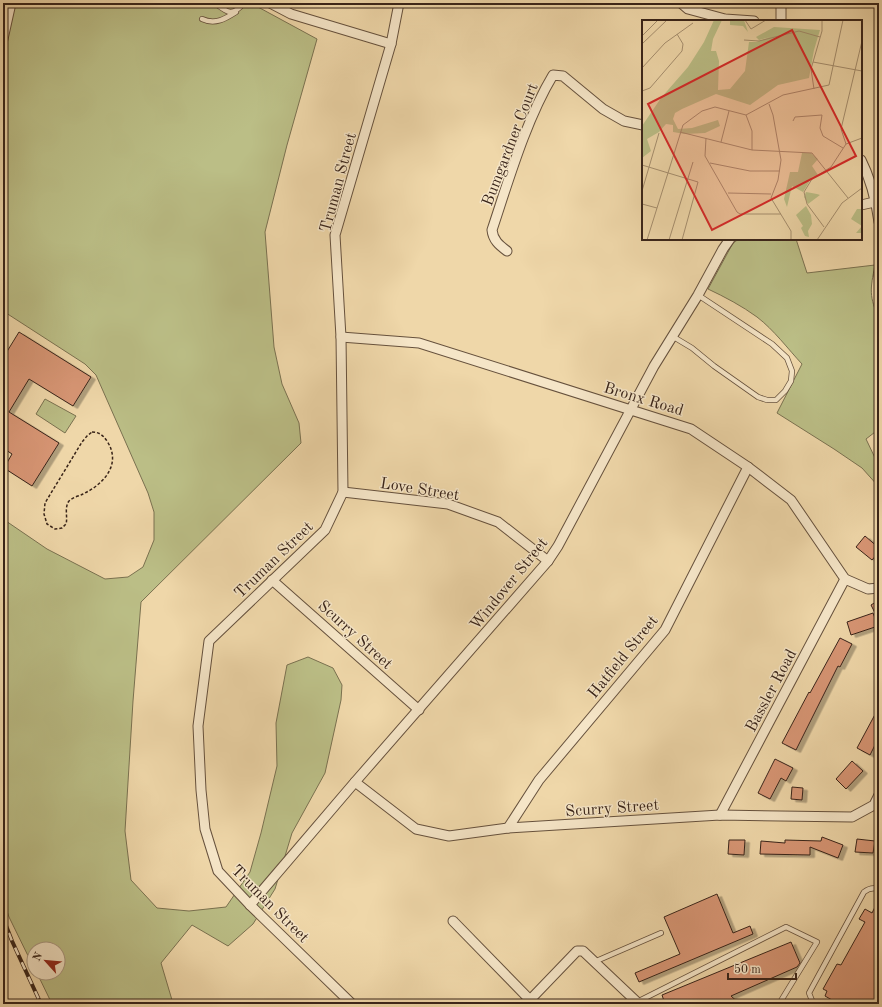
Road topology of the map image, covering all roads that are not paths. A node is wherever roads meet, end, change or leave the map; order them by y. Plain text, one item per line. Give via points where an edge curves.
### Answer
1 (10, 3) edge
2 (215, 3) edge
3 (244, 3) edge
4 (270, 3) edge
5 (399, 3) edge
6 (680, 3) edge
7 (781, 3) edge
8 (236, 12) junction
9 (202, 19) dead end
10 (740, 20) edge
11 (781, 20) edge
12 (3, 39) edge
13 (391, 44) junction
14 (642, 125) edge
15 (862, 162) edge
16 (878, 202) edge
17 (862, 204) edge
18 (879, 222) edge
19 (729, 240) edge
20 (507, 251) dead end
21 (698, 295) junction
22 (672, 336) junction
23 (341, 337) junction
24 (631, 410) junction
25 (748, 467) junction
26 (343, 492) junction
27 (548, 561) junction
28 (846, 579) junction
29 (272, 580) junction
30 (879, 588) edge
31 (419, 710) junction
32 (355, 782) junction
33 (879, 795) edge
34 (720, 815) junction
35 (508, 828) junction
36 (879, 889) edge
37 (250, 905) junction
38 (453, 921) dead end
39 (660, 933) dead end
40 (594, 962) junction
41 (530, 1003) edge
42 (638, 1003) edge
43 (352, 1004) edge
44 (779, 1004) edge
45 (815, 1004) edge

1 - 12 street
2 - 8 lane via 226,11
3 - 8 lane
4 - 13 street via 291,14
5 - 13 street, Truman Street
6 - 10 street via 688,9 725,19
7 - 11 street
8 - 9 lane via 218,22
13 - 23 street, Truman Street via 335,236
14 - 20 street, Bumgardner Court via 624,121 603,109 563,76 553,75 539,101 518,154 492,230 496,242
15 - 16 street
16 - 17 street
16 - 18 street
19 - 21 street, Windover Street
21 - 22 street, Windover Street
21 - 22 lane via 772,344 787,358 792,371 791,381 785,391 776,400 758,397
22 - 24 street, Windover Street
23 - 24 street, Bronx Road via 419,343
23 - 26 street, Truman Street
24 - 25 street, Bronx Road via 691,429
24 - 27 street, Windover Street
25 - 28 street, Bronx Road via 791,500
25 - 35 street, Hatfield Street via 665,630 539,780
26 - 27 street, Love Street via 448,504 498,522
26 - 29 street, Truman Street via 325,530
27 - 31 street, Windover Street
28 - 30 street via 868,589
28 - 34 street, Bassler Road
29 - 31 street, Scurry Street
29 - 37 street, Truman Street via 209,641 198,726 205,829 218,871
31 - 32 street, Windover Street
32 - 35 street, Scurry Street via 416,829 449,836
32 - 37 street, Windover Street
33 - 34 street, Scurry Street via 874,805 852,817
34 - 35 street, Scurry Street
36 - 45 lane via 874,887 864,892 809,993
37 - 43 street, Truman Street
38 - 41 street
39 - 40 lane
40 - 41 street via 583,951 577,951
40 - 42 street
42 - 44 lane via 786,927 817,942

